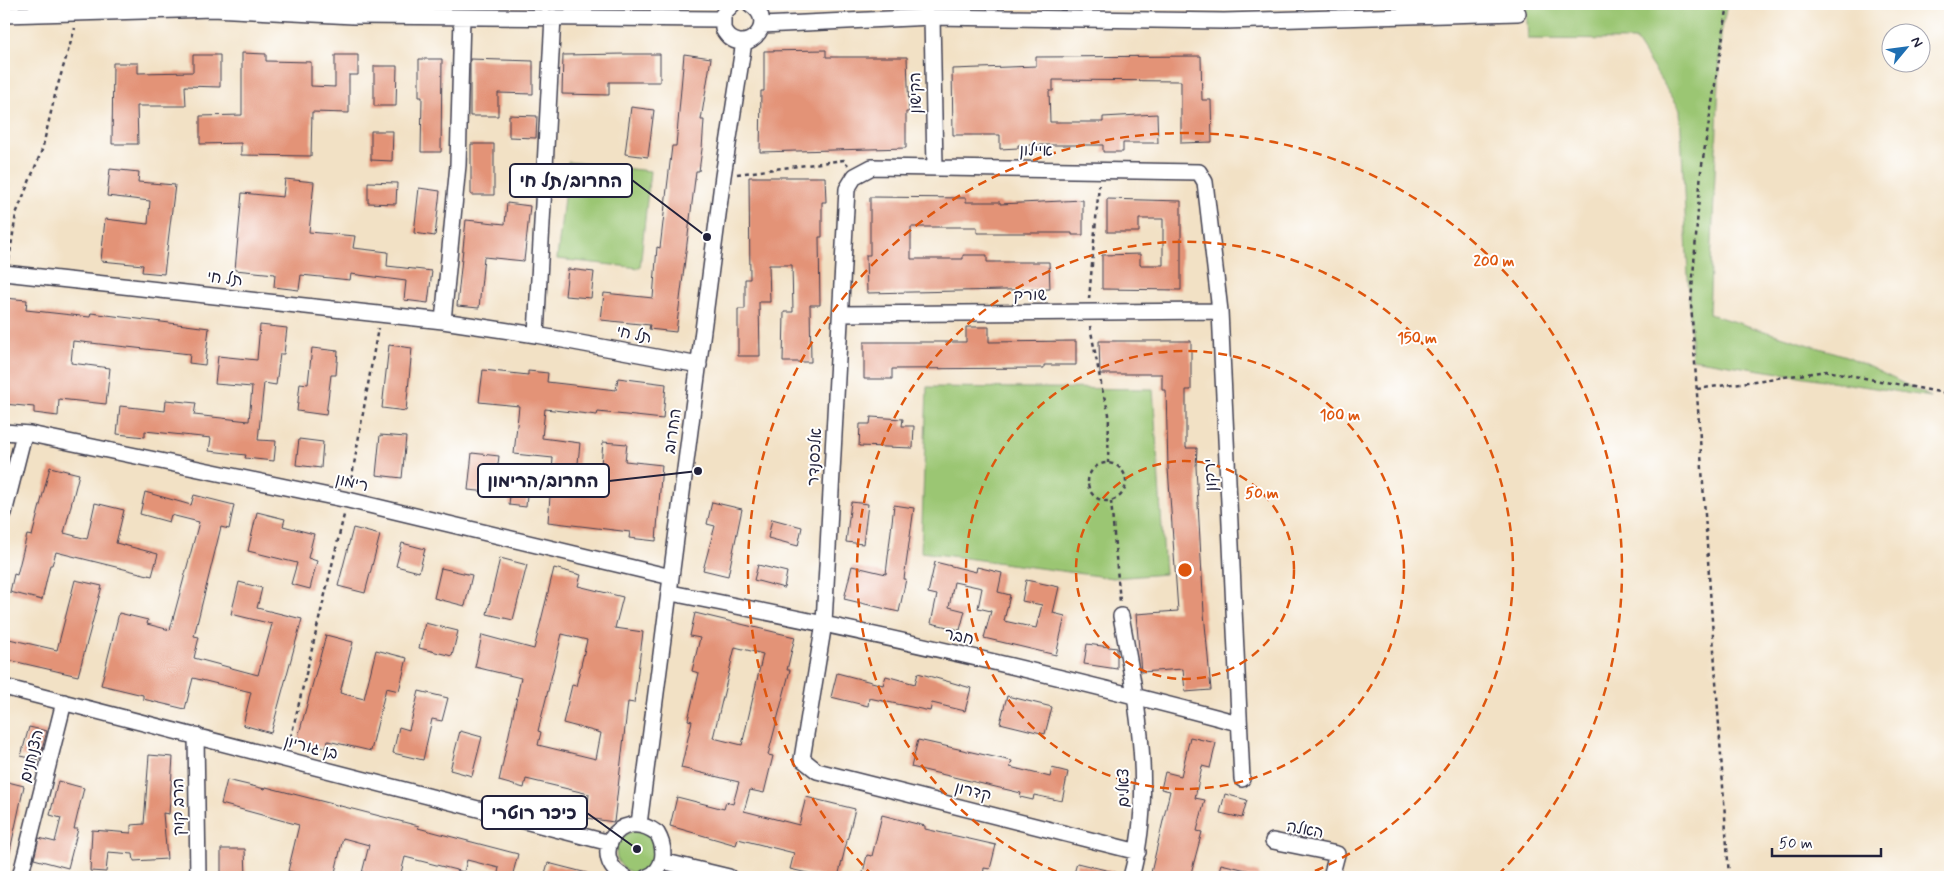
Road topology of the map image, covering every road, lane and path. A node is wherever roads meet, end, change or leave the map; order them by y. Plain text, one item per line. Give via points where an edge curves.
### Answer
1 (733, 4) edge
2 (750, 4) edge
3 (1728, 4) edge
4 (213, 6) edge
5 (78, 9) edge
6 (354, 10) edge
7 (586, 10) edge
8 (1518, 13) dead end
9 (4, 15) edge
10 (462, 17) junction
11 (553, 17) junction
12 (932, 17) junction
13 (722, 19) junction
14 (762, 25) junction
15 (744, 42) junction
16 (935, 167) junction
17 (1199, 172) joint
18 (723, 176) junction
19 (855, 176) junction
20 (6, 273) edge
21 (1220, 311) junction
22 (380, 314) junction
23 (841, 314) junction
24 (443, 321) junction
25 (536, 335) junction
26 (700, 365) junction
27 (1697, 389) junction
28 (1950, 394) edge
29 (4, 432) edge
30 (24, 434) junction
31 (348, 500) junction
32 (1110, 501) junction
33 (4, 513) edge
34 (671, 577) junction
35 (671, 593) junction
36 (1121, 616) joint
37 (824, 622) junction
38 (4, 687) edge
39 (1136, 696) junction
40 (64, 702) junction
41 (1238, 723) junction
42 (196, 735) junction
43 (802, 759) joint
44 (285, 760) junction
45 (1242, 778) dead end
46 (639, 824) junction
47 (1273, 841) dead end
48 (610, 843) junction
49 (1138, 852) junction
50 (662, 861) junction
51 (20, 877) edge
52 (198, 877) edge
53 (625, 877) edge
54 (647, 877) edge
55 (729, 877) edge
56 (1131, 877) edge
57 (1331, 877) edge
58 (1729, 877) edge

1 - 13 street via 726,9
2 - 14 street via 758,10
3 - 27 path via 1701,171 1691,303
4 - 5 street
4 - 6 street
5 - 9 street
5 - 20 path via 42,150 16,214
6 - 10 street
7 - 11 street
7 - 13 street
8 - 12 street via 1224,21
10 - 11 street
10 - 24 street via 458,165
11 - 25 street
12 - 14 street
12 - 16 street, הקישון
13 - 15 street via 726,34
14 - 15 street via 757,35
15 - 18 street, החרוב
16 - 17 street, איילון
16 - 19 street, איילון via 872,167
17 - 21 street, ירקון via 1204,182
18 - 19 path via 844,160
18 - 26 street, החרוב
19 - 23 street, אלכסנדר via 847,189
20 - 22 street, תל חי
21 - 23 street, שורק
21 - 41 street, ירקון via 1238,658
22 - 24 street, תל חי
22 - 31 path
23 - 37 street, אלכסנדר
24 - 25 street, תל חי
25 - 26 street, תל חי
26 - 34 street, החרוב
27 - 28 path via 1827,371
27 - 58 path
29 - 30 street, רימון
30 - 31 street, רימון
30 - 33 street
31 - 34 street, רימון
31 - 44 path
32 - 32 path via 1124,492 1127,479 1116,464 1102,463 1092,470 1088,486 1096,498
32 - 36 path
34 - 35 street, החרוב
35 - 37 street, חבר
35 - 46 street, החרוב
36 - 39 street, צאלים
37 - 39 street, חבר
37 - 43 street, אלכסנדר
38 - 40 street, בן גוריון
39 - 41 street, חבר
39 - 49 street, צאלים via 1144,799
40 - 42 street, בן גוריון
40 - 51 street, הצנחנים
41 - 45 street, ירקון
42 - 44 street, בן גוריון
42 - 52 street, הרב קוק
43 - 49 street, קדרון via 817,771
44 - 48 street, בן גוריון
46 - 48 street via 624,826
46 - 50 street via 656,833 662,841
47 - 57 street, האלה via 1337,854
48 - 53 street via 610,862
49 - 56 street, צאלים
50 - 54 street via 658,869
50 - 55 street

